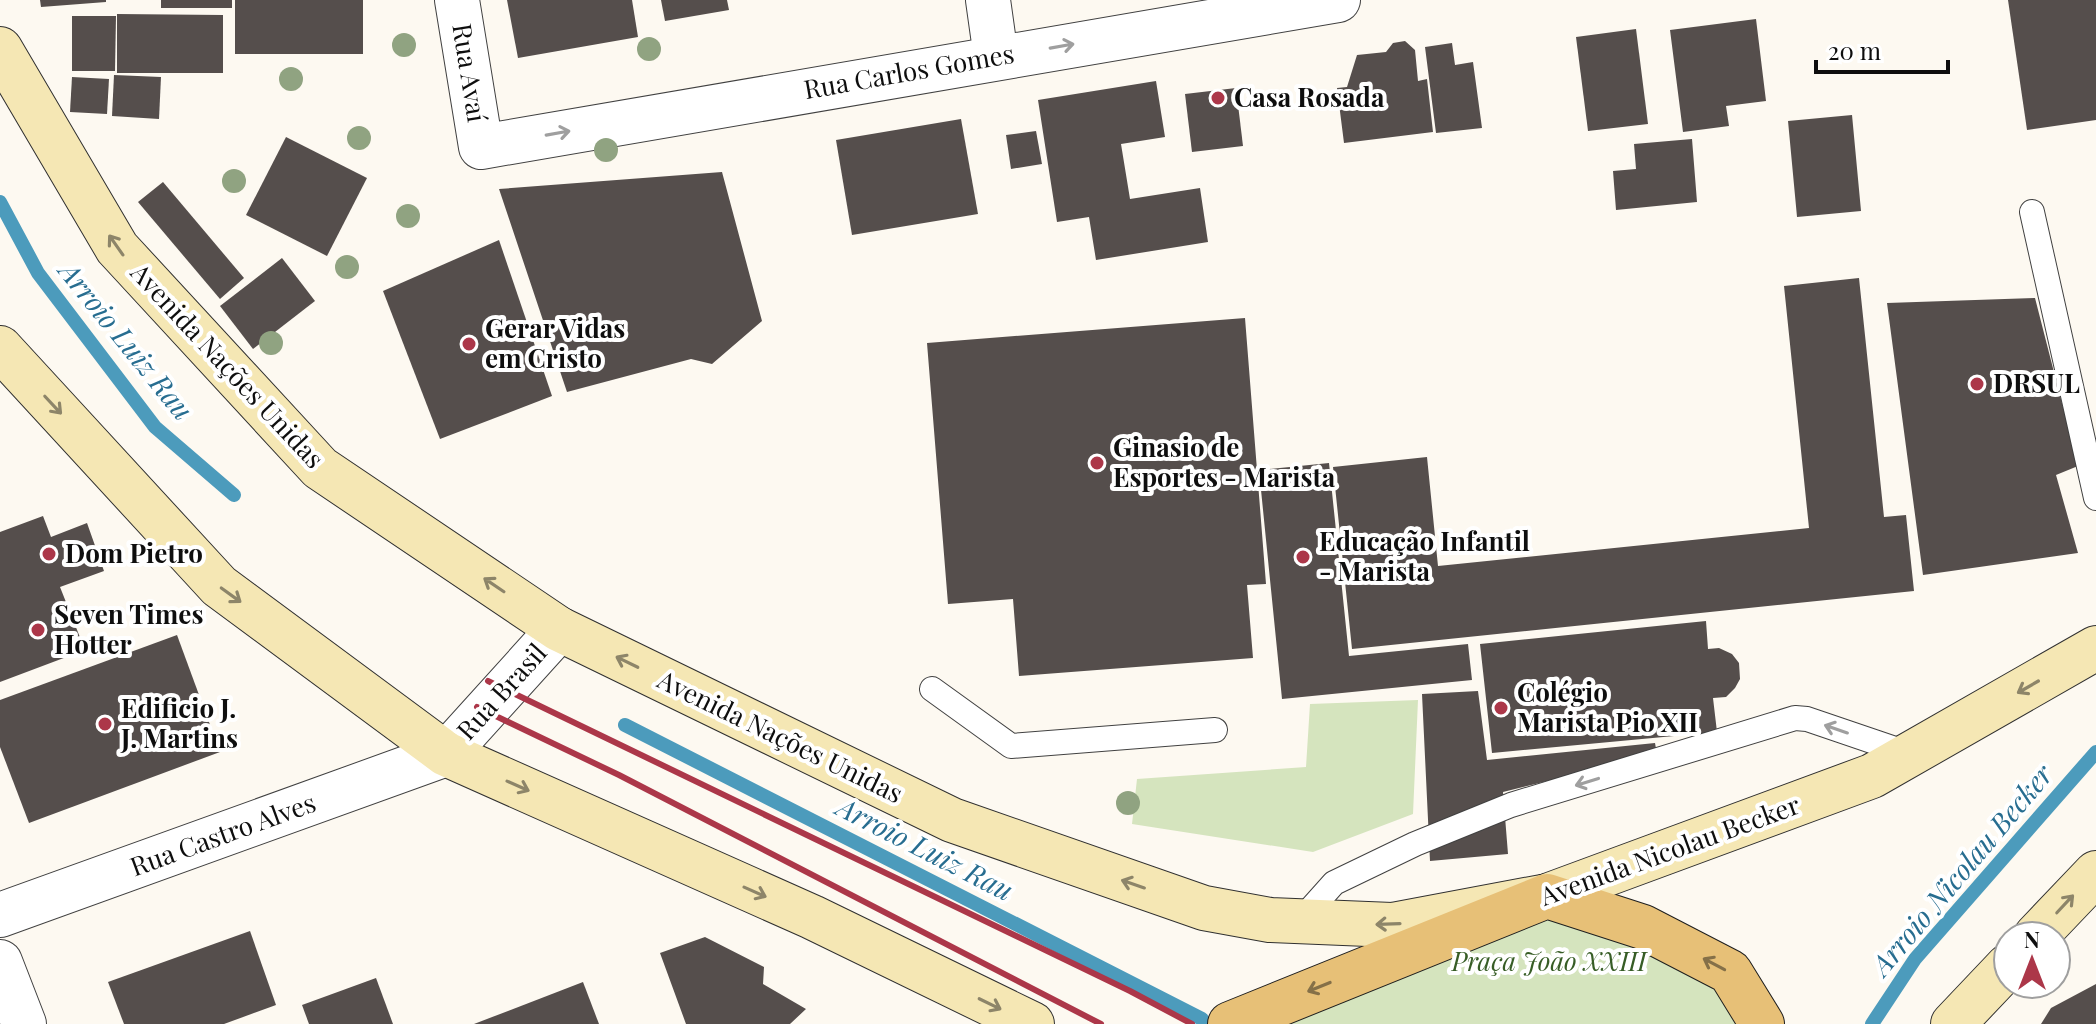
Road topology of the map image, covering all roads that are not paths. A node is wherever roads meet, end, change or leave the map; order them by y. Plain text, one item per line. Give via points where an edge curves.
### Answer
1 (457, 0) edge
2 (988, 0) edge
3 (1338, 0) edge
4 (0, 49) edge
5 (996, 57) junction
6 (481, 147) joint
7 (2032, 212) dead end
8 (0, 348) edge
9 (2096, 498) edge
10 (559, 629) junction
11 (2096, 648) edge
12 (932, 689) dead end
13 (1215, 730) dead end
14 (446, 754) junction
15 (1910, 754) junction
16 (2096, 873) edge
17 (1547, 896) junction
18 (0, 915) edge
19 (2051, 920) edge
20 (1300, 921) junction
21 (0, 962) edge
22 (1992, 983) edge
23 (24, 1024) edge
24 (1032, 1024) edge
25 (1230, 1024) edge
26 (1762, 1024) edge
27 (1953, 1024) edge

1 - 6 street, Rua Avaí
2 - 5 street
5 -> 3 street, Rua Carlos Gomes
10 -> 4 main road, Avenida Nações Unidas via 320,468 117,248
6 -> 5 street, Rua Carlos Gomes
7 - 9 lane
8 -> 14 main road via 219,586
10 - 14 street, Rua Brasil
20 -> 10 main road, Avenida Nações Unidas via 1204,908 952,820
11 -> 15 main road, Avenida Nicolau Becker
12 - 13 lane via 1011,746
14 - 18 street, Rua Castro Alves
14 -> 24 main road via 812,917
15 - 17 main road, Avenida Nicolau Becker via 1872,776
15 -> 20 lane via 1795,718 1522,801 1415,844 1334,883
19 -> 16 main road
17 -> 20 main road, Avenida Nações Unidas via 1392,925
17 -> 25 main road, Avenida Nicolau Becker
26 -> 17 main road, Avenida Nações Unidas via 1730,972 1643,927
21 - 23 street
22 - 27 main road

